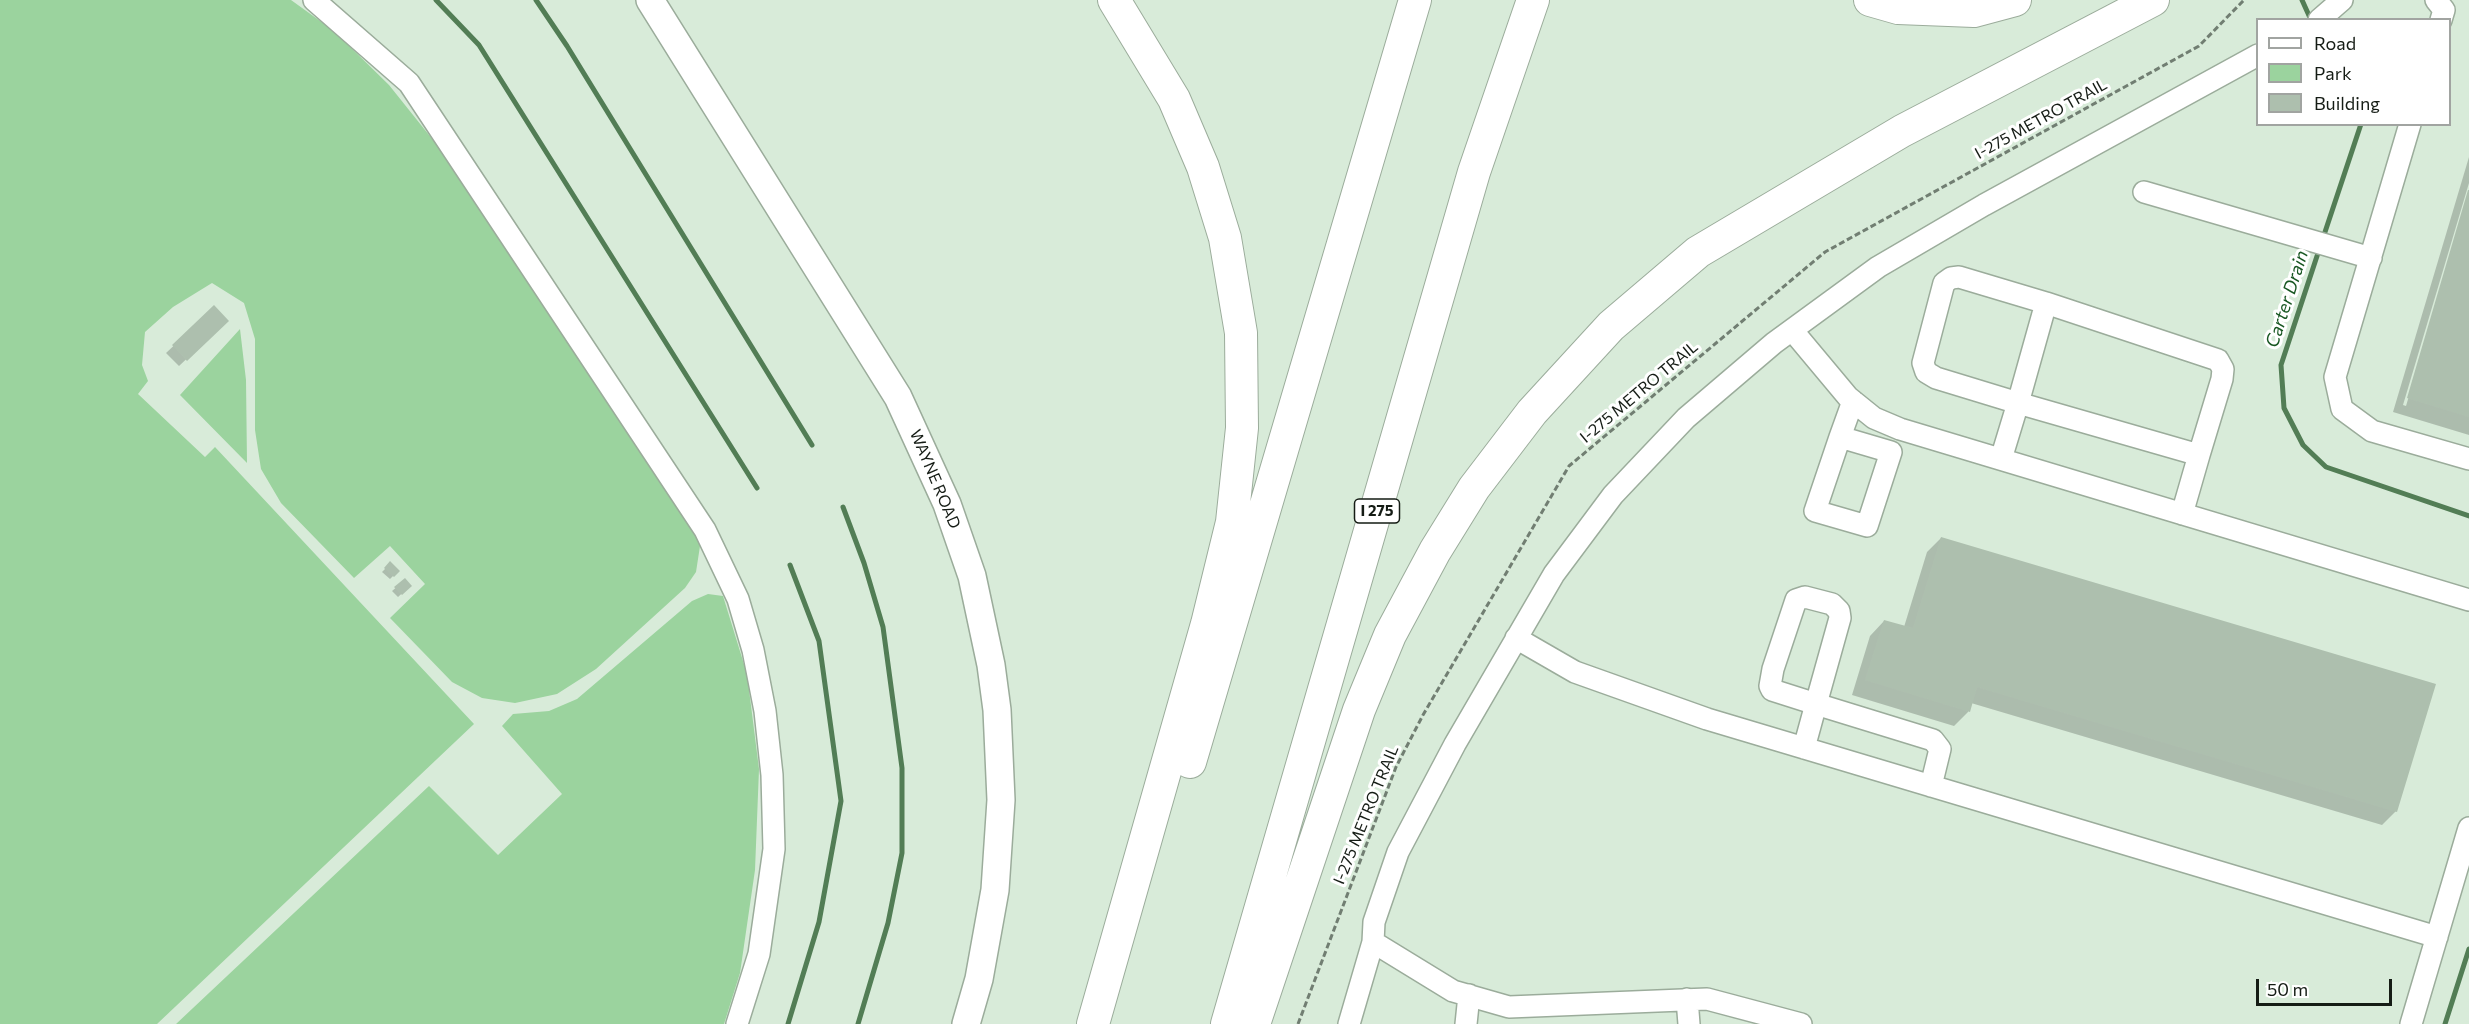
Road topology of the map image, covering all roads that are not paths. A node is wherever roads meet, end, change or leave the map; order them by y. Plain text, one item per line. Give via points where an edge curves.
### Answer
1 (314, 0) edge
2 (650, 0) edge
3 (1114, 0) edge
4 (1415, 0) edge
5 (1533, 0) edge
6 (1870, 0) edge
7 (2015, 0) edge
8 (2153, 0) edge
9 (2342, 0) edge
10 (2436, 0) edge
11 (2321, 18) edge
12 (2442, 18) edge
13 (2256, 56) edge
14 (2409, 126) edge
15 (2144, 192) dead end
16 (2371, 258) junction
17 (2046, 303) junction
18 (1792, 330) junction
19 (1853, 401) junction
20 (2018, 403) junction
21 (1840, 437) dead end
22 (2199, 455) junction
23 (2001, 459) junction
24 (2469, 459) edge
25 (2182, 514) junction
26 (2469, 600) edge
27 (1516, 638) junction
28 (1816, 704) junction
29 (1804, 748) junction
30 (1931, 786) junction
31 (2469, 828) edge
32 (2437, 937) junction
33 (1373, 942) junction
34 (1469, 995) junction
35 (1687, 999) junction
36 (737, 1024) edge
37 (966, 1024) edge
38 (1093, 1024) edge
39 (1113, 1024) edge
40 (1227, 1024) edge
41 (1254, 1024) edge
42 (1349, 1024) edge
43 (1466, 1024) edge
44 (1689, 1024) edge
45 (1801, 1024) edge
46 (2411, 1024) edge

1 - 36 lane via 409,83 705,530 738,599 765,711 774,849 759,954
2 - 37 main road, WAYNE ROAD via 898,397 948,504 972,576 997,710 1001,800 995,890 979,979
3 - 38 highway via 1174,99 1206,177 1225,238 1240,333 1242,428 1232,522 1207,624
4 - 39 highway
5 - 40 highway, I 275 via 1474,172
6 - 7 highway via 1898,8 1974,11
8 - 41 highway via 1902,131 1698,252 1611,326 1532,412 1474,488 1390,635 1359,710
9 - 11 lane
10 - 12 lane via 2444,10
13 - 18 lane via 1888,261
14 - 16 lane
15 - 16 lane
16 - 24 lane via 2335,377 2342,409 2372,431
17 - 20 lane
17 - 20 lane via 1959,277 1944,283 1923,363 1926,372
17 - 22 lane via 2218,360 2222,378
18 - 19 lane
18 - 27 lane via 1686,418 1613,495 1554,574
19 - 21 lane
19 - 23 lane via 1874,418 1900,429
20 - 22 lane
20 - 23 lane
22 - 25 lane
23 - 25 lane
25 - 26 lane
27 - 29 lane via 1575,672 1707,719
27 - 33 lane via 1398,852 1374,922
28 - 28 lane via 1770,686 1796,600 1804,597 1832,604 1840,618
28 - 29 lane
28 - 30 lane via 1933,740 1940,749
29 - 30 lane
30 - 32 lane
31 - 32 lane
32 - 46 lane
33 - 34 lane via 1453,991
33 - 42 lane
34 - 35 lane via 1509,1007
34 - 43 lane
35 - 44 lane
35 - 45 lane via 1707,999

